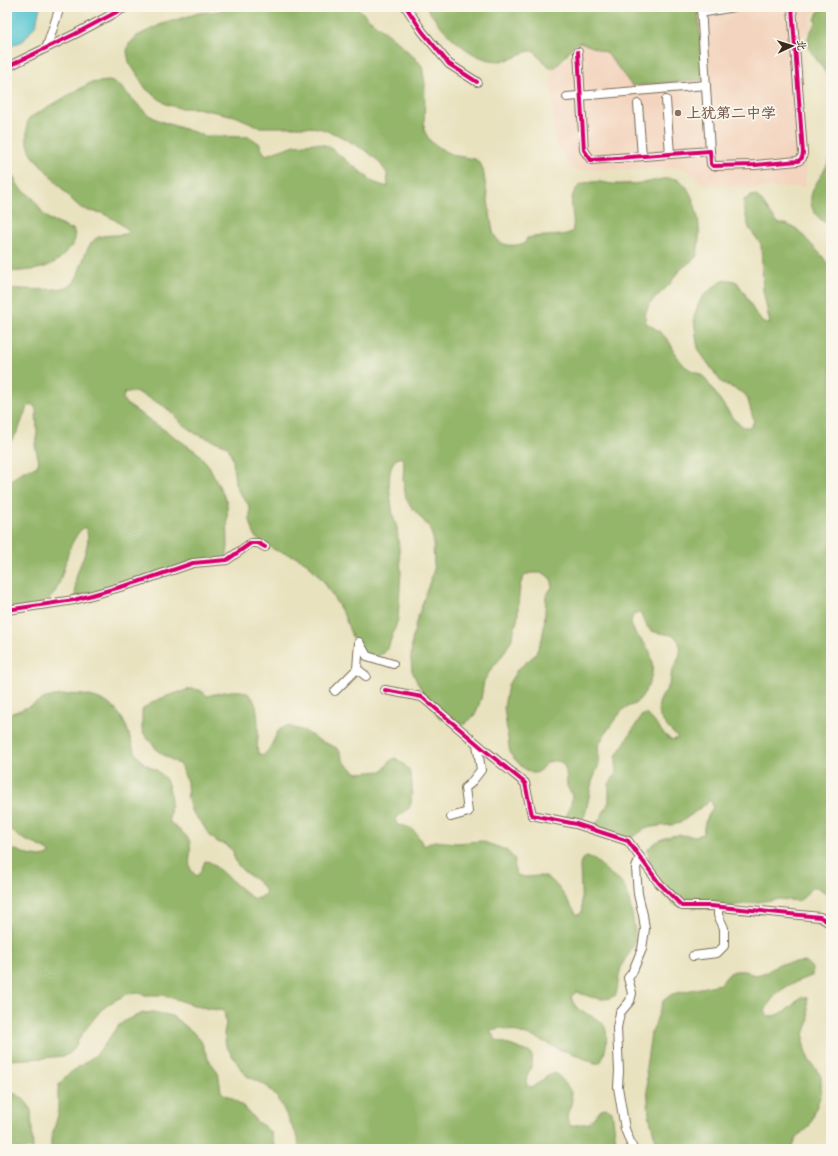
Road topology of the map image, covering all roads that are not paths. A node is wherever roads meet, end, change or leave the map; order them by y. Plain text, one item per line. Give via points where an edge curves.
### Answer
1 (60, 7) edge
2 (126, 7) edge
3 (406, 7) edge
4 (734, 7) edge
5 (792, 7) edge
6 (701, 8) edge
7 (116, 10) edge
8 (47, 46) junction
9 (578, 52) dead end
10 (7, 66) edge
11 (477, 82) dead end
12 (706, 85) junction
13 (581, 96) junction
14 (568, 97) dead end
15 (666, 100) dead end
16 (638, 104) dead end
17 (710, 151) junction
18 (670, 154) junction
19 (642, 156) junction
20 (265, 547) dead end
21 (7, 610) edge
22 (393, 664) dead end
23 (357, 669) junction
24 (366, 676) dead end
25 (385, 690) dead end
26 (335, 691) dead end
27 (477, 744) junction
28 (451, 817) dead end
29 (640, 857) junction
30 (718, 906) junction
31 (831, 924) edge
32 (693, 956) dead end
33 (633, 1149) edge

1 - 8 street
2 - 7 street
3 - 11 street via 449,64
4 - 6 street via 706,12
5 - 17 street via 802,158 798,161 755,165 713,166
6 - 12 street
7 - 8 street via 75,34
8 - 10 street
9 - 13 street
12 - 13 street
12 - 17 street
13 - 14 street
13 - 19 street via 584,150 591,160
15 - 18 street
16 - 19 street
17 - 18 street
18 - 19 street
20 - 21 street via 252,543 227,560 193,563 74,600
22 - 23 street via 367,656 359,642
23 - 24 street
23 - 26 street
25 - 27 street via 422,696
27 - 28 street via 481,770 465,788 468,812
27 - 29 street via 525,783 532,815 576,824 628,841
29 - 30 street via 659,883 682,906
29 - 33 street via 636,868 645,929 642,949 628,978 632,993 630,1001 620,1013 617,1028 618,1087 625,1129
30 - 31 street via 820,917
30 - 32 street via 718,915 724,928 724,946 717,953

